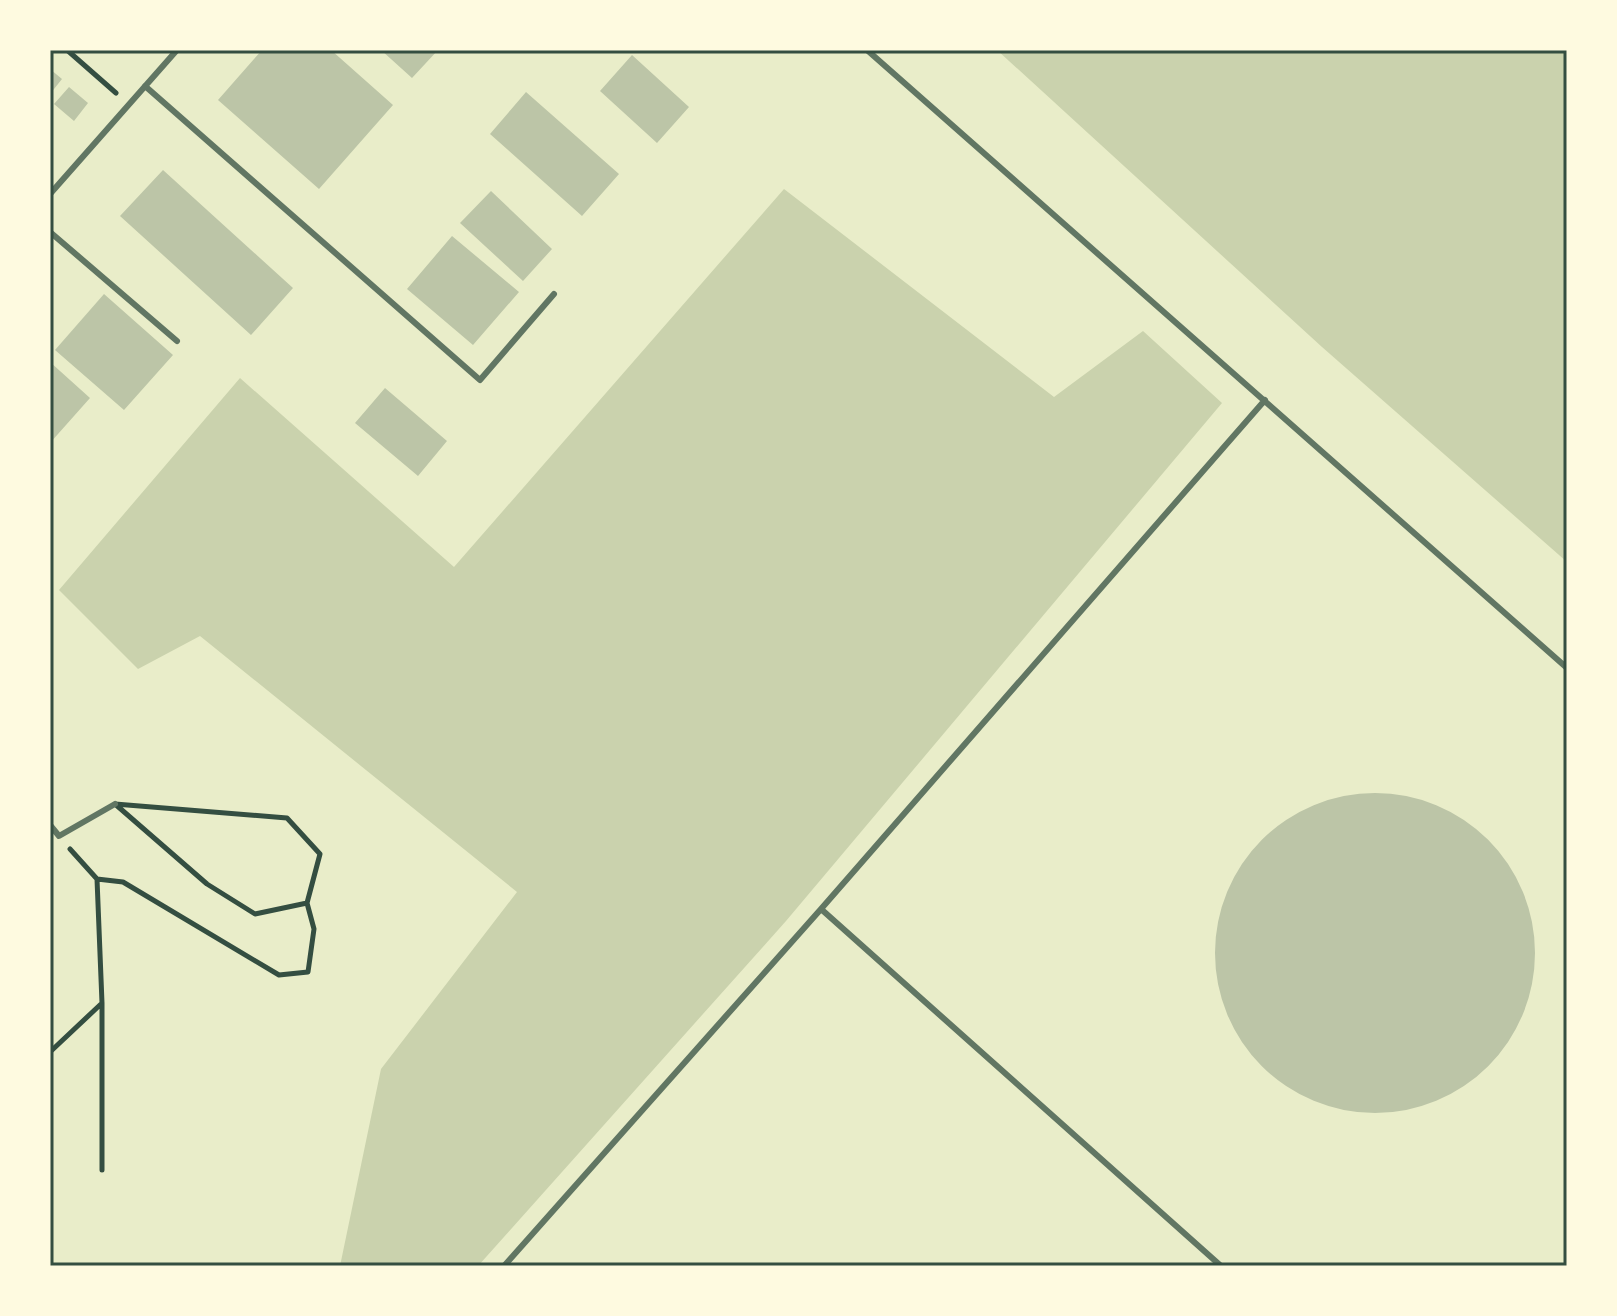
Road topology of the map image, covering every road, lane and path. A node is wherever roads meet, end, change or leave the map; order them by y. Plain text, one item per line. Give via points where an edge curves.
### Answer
1 (67, 50) edge
2 (177, 50) edge
3 (867, 50) edge
4 (145, 86) junction
5 (129, 104) junction
6 (50, 194) edge
7 (50, 232) edge
8 (554, 294) dead end
9 (177, 341) dead end
10 (1265, 400) junction
11 (1567, 668) edge
12 (115, 804) junction
13 (50, 825) edge
14 (59, 836) junction
15 (97, 879) junction
16 (307, 903) junction
17 (821, 909) junction
18 (102, 1003) junction
19 (50, 1052) edge
20 (102, 1170) dead end
21 (504, 1266) edge
22 (1221, 1266) edge

1 - 5 path
2 - 4 lane
3 - 10 lane
4 - 5 lane
4 - 8 lane via 480,380
5 - 6 lane
7 - 9 lane
10 - 11 lane
10 - 17 lane
12 - 14 lane
12 - 16 path via 207,884 255,914
12 - 16 path via 287,818 320,854
13 - 14 lane
14 - 15 path
15 - 16 path via 123,882 279,975 308,972 314,929
15 - 18 path
17 - 21 lane
17 - 22 lane
18 - 19 path
18 - 20 path

